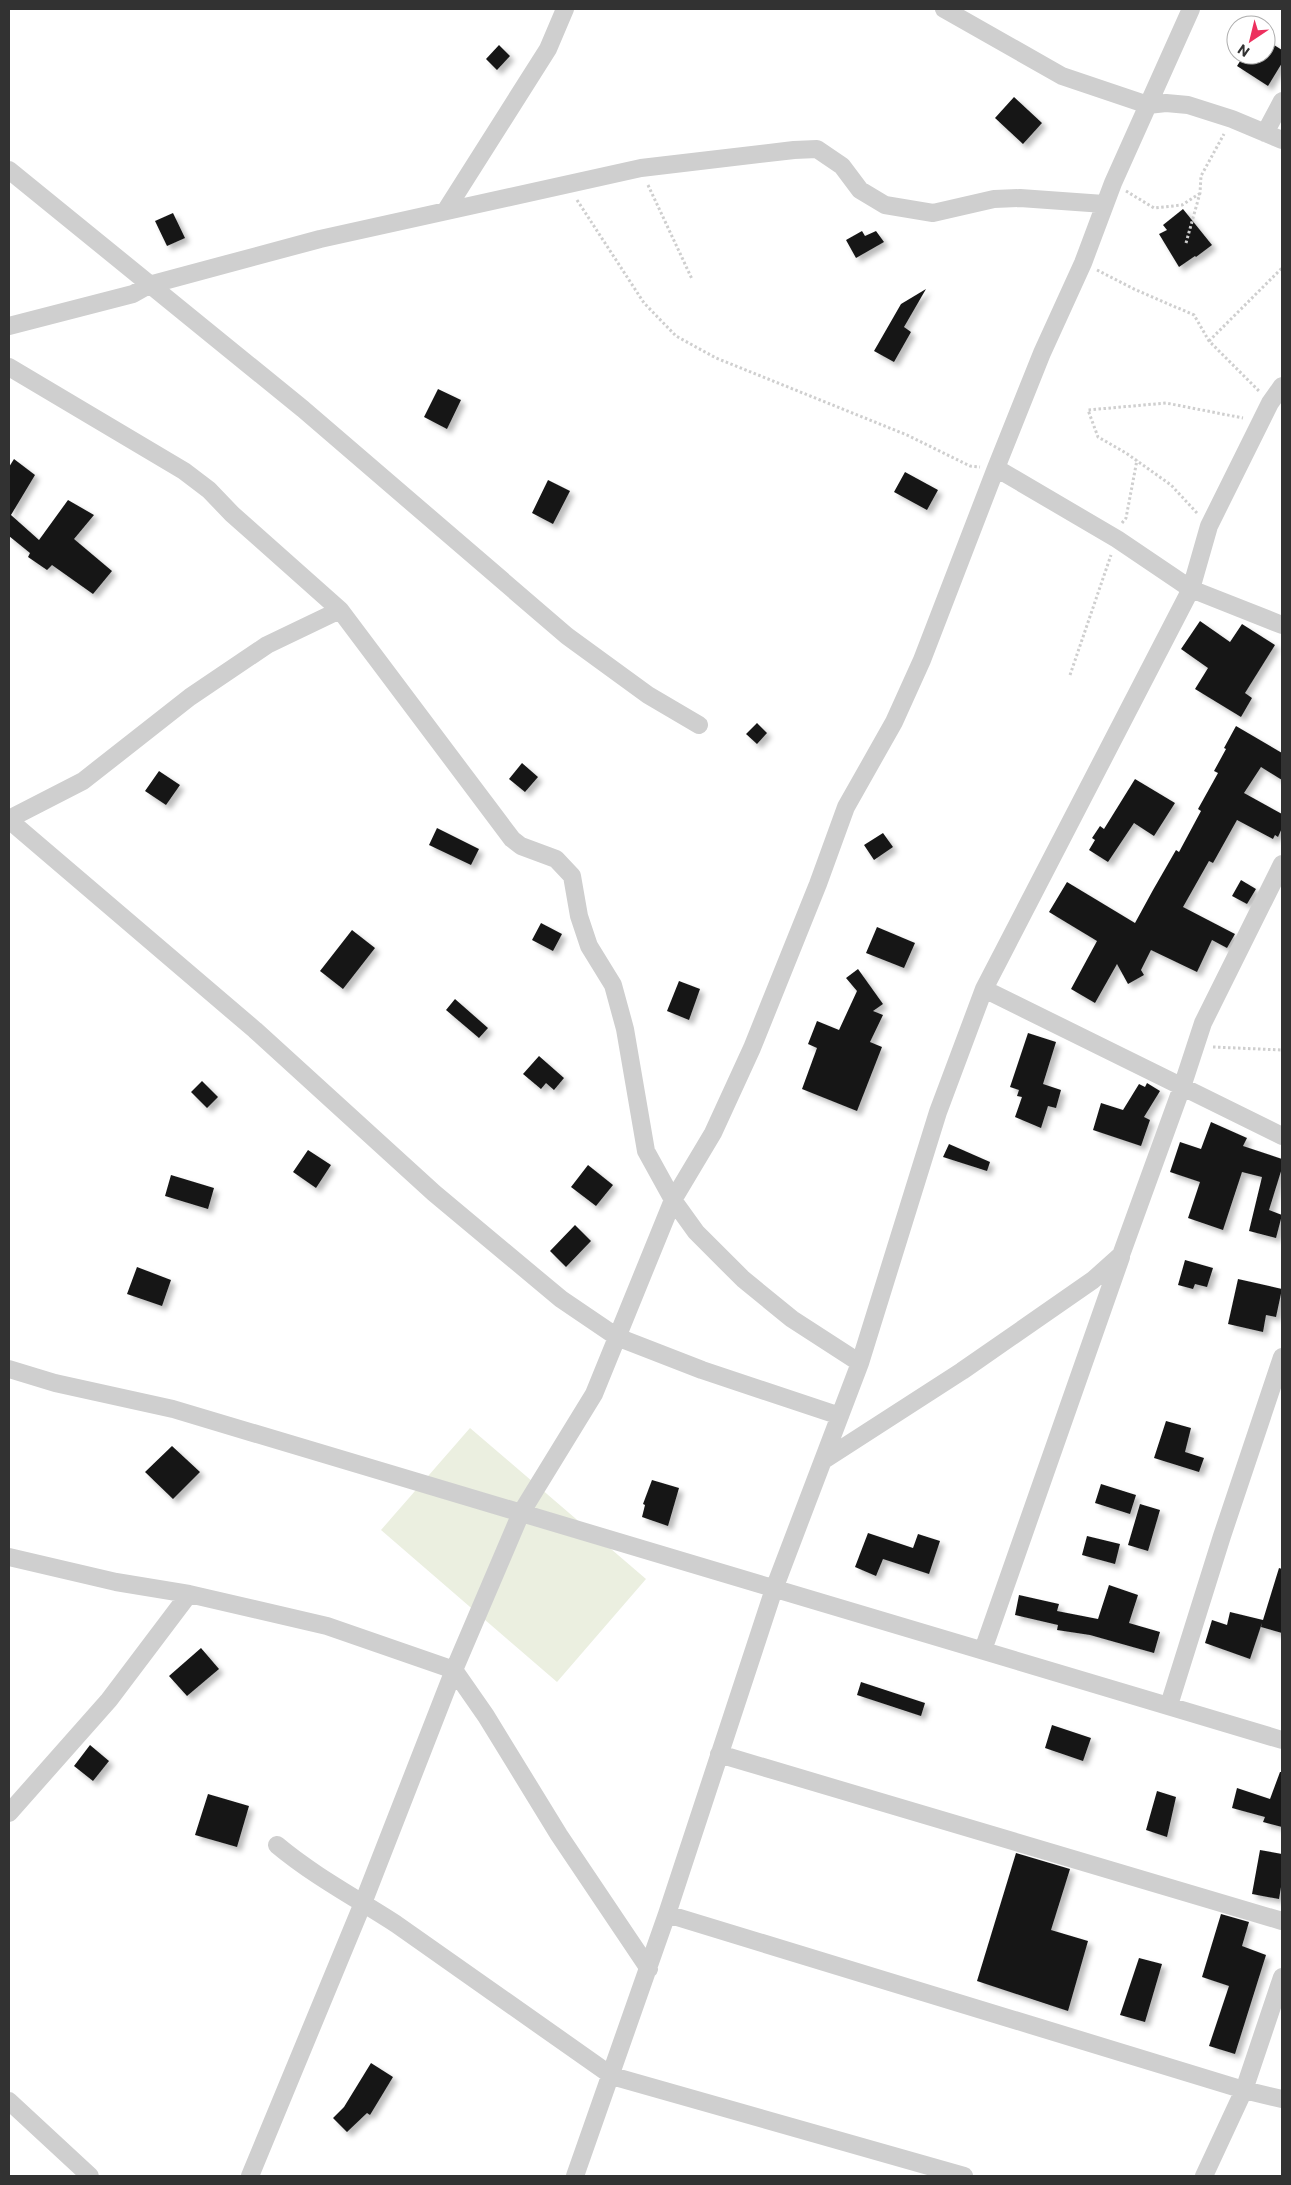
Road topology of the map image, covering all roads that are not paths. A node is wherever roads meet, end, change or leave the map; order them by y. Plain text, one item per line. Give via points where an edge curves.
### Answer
1 (565, 9) edge
2 (944, 9) edge
3 (1191, 9) edge
4 (1282, 101) edge
5 (1148, 105) junction
6 (1265, 133) junction
7 (1282, 140) edge
8 (10, 169) edge
9 (1104, 204) junction
10 (446, 210) junction
11 (149, 285) junction
12 (9, 326) edge
13 (9, 367) edge
14 (1282, 386) edge
15 (1276, 406) edge
16 (996, 468) junction
17 (1191, 589) junction
18 (340, 610) junction
19 (1282, 625) edge
20 (699, 725) dead end
21 (9, 820) edge
22 (1282, 864) edge
23 (984, 989) junction
24 (1182, 1087) junction
25 (1282, 1136) edge
26 (673, 1200) junction
27 (1122, 1254) junction
28 (617, 1337) junction
29 (1282, 1357) edge
30 (860, 1363) junction
31 (9, 1369) edge
32 (840, 1416) junction
33 (824, 1460) junction
34 (521, 1513) junction
35 (9, 1557) edge
36 (774, 1589) junction
37 (189, 1594) junction
38 (983, 1650) junction
39 (454, 1670) junction
40 (1169, 1705) junction
41 (1282, 1740) edge
42 (719, 1754) junction
43 (9, 1813) edge
44 (277, 1845) dead end
45 (364, 1903) junction
46 (667, 1914) junction
47 (1282, 1921) edge
48 (649, 1969) junction
49 (1282, 1976) edge
50 (612, 2076) junction
51 (1244, 2090) junction
52 (1282, 2099) edge
53 (9, 2101) edge
54 (929, 2171) edge
55 (90, 2176) edge
56 (250, 2176) edge
57 (576, 2176) edge
58 (964, 2176) edge
59 (1204, 2176) edge

1 - 10 street via 548,49
2 - 5 street via 1062,76
3 - 5 street
4 - 6 street
5 - 6 street via 1188,105
5 - 9 street
6 - 7 street
8 - 11 street
9 - 10 street via 994,199 933,213 885,205 860,190 842,166 817,149 754,153 641,168
9 - 16 street via 1083,263 1042,353
10 - 11 street via 320,239
11 - 12 street via 133,294
11 - 20 street via 303,409 567,636 648,695
13 - 18 street via 184,471
14 - 15 street
15 - 17 street via 1261,422 1209,526
16 - 17 street via 1117,539
16 - 26 street via 922,660 894,722 846,807 752,1048 714,1132
17 - 19 street
17 - 23 street
18 - 21 street via 267,645 190,697 83,781
18 - 26 street via 512,839 521,846 556,859 572,876 579,916 589,946 613,985 625,1029 646,1151
21 - 28 street via 255,1030 434,1194 561,1299
22 - 24 street via 1203,1022
23 - 24 street
23 - 30 street via 938,1112
24 - 25 street
24 - 27 street
26 - 28 street
26 - 30 street via 696,1232 743,1279 792,1319
27 - 33 street via 1093,1280 971,1366
27 - 38 street
28 - 32 street via 702,1370
28 - 34 street via 594,1394
29 - 40 street
30 - 32 street
31 - 34 street via 55,1383 173,1409
32 - 33 street
33 - 36 street
34 - 36 street
34 - 39 street
35 - 37 street via 116,1582
36 - 38 street
36 - 42 street
37 - 39 street via 327,1626
37 - 43 street via 109,1700
38 - 40 street
39 - 45 street
39 - 48 street
40 - 41 street
42 - 46 street
42 - 47 street
44 - 45 street via 324,1881
45 - 50 street
45 - 56 street
46 - 48 street
46 - 51 street
48 - 50 street
49 - 51 street
50 - 54 street
50 - 57 street
51 - 52 street
51 - 59 street
53 - 55 street
54 - 58 street

